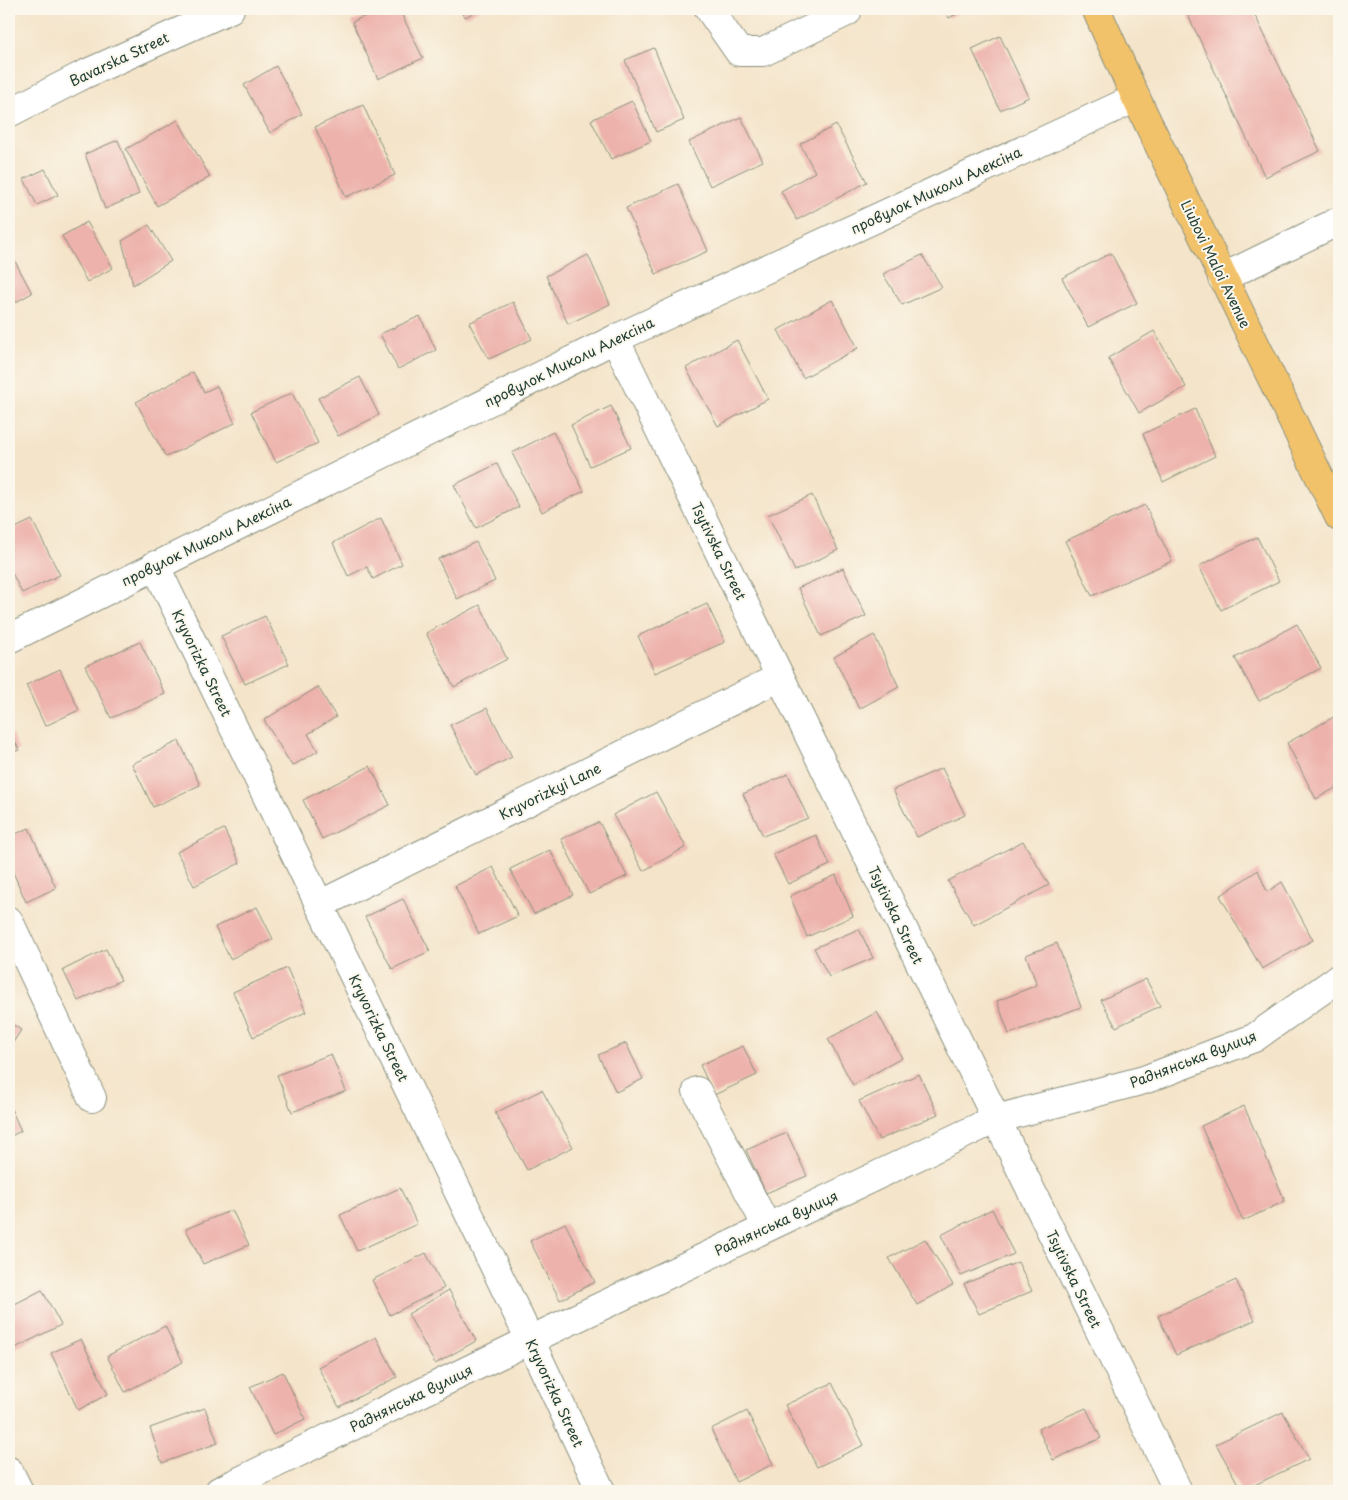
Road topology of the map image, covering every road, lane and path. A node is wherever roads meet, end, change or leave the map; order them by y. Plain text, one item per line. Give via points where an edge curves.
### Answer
1 (230, 9) edge
2 (710, 9) edge
3 (847, 9) edge
4 (1096, 9) edge
5 (1136, 98) junction
6 (9, 113) edge
7 (1339, 221) edge
8 (1222, 278) junction
9 (615, 339) junction
10 (1339, 517) edge
11 (155, 565) junction
12 (9, 639) edge
13 (780, 677) junction
14 (319, 905) junction
15 (9, 921) edge
16 (1339, 978) edge
17 (697, 1091) dead end
18 (92, 1098) dead end
19 (996, 1119) junction
20 (768, 1227) junction
21 (530, 1340) junction
22 (9, 1471) edge
23 (19, 1491) edge
24 (219, 1491) edge
25 (600, 1491) edge
26 (1178, 1491) edge

1 - 6 street, Bavarska Street via 83,75
2 - 3 street via 739,52 763,52 847,12
4 - 5 main road, Liubovi Maloi Avenue
5 - 8 main road, Liubovi Maloi Avenue
5 - 9 street, провулок Миколи Алексіна
7 - 8 street
8 - 10 main road, Liubovi Maloi Avenue
9 - 11 street, провулок Миколи Алексіна
9 - 13 street, Tsytivska Street
11 - 12 street, провулок Миколи Алексіна
11 - 14 street, Kryvorizka Street
13 - 14 street, Kryvorizkyi Lane
13 - 19 street, Tsytivska Street
14 - 21 street, Kryvorizka Street
15 - 18 street
16 - 19 street, Раднянська вулиця via 1254,1038 1144,1080
17 - 20 street
19 - 20 street, Раднянська вулиця
19 - 26 street, Tsytivska Street
20 - 21 street, Раднянська вулиця
21 - 24 street, Раднянська вулиця
21 - 25 street, Kryvorizka Street
22 - 23 street

